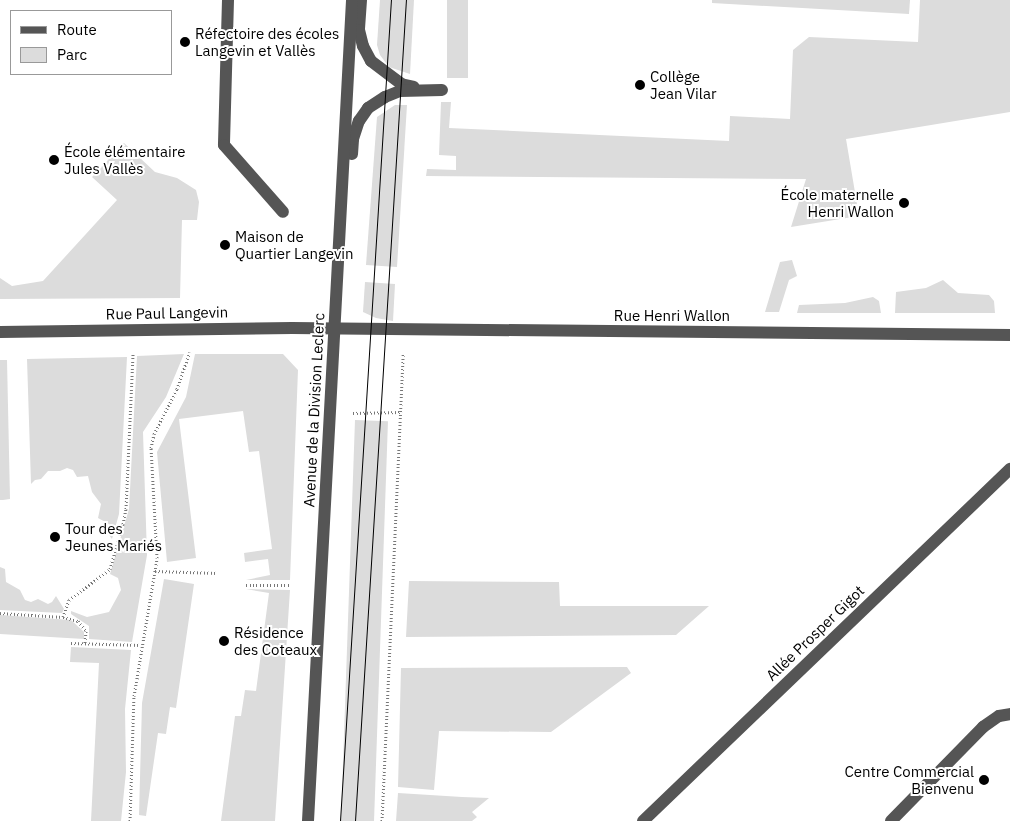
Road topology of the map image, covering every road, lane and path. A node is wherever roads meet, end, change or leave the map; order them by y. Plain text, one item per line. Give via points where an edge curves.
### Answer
1 (228, 0) edge
2 (352, 0) edge
3 (361, 0) edge
4 (424, 89) junction
5 (442, 90) dead end
6 (341, 205) junction
7 (283, 212) dead end
8 (134, 329) junction
9 (192, 329) junction
10 (334, 329) junction
11 (414, 331) junction
12 (0, 332) edge
13 (1010, 335) edge
14 (401, 412) junction
15 (330, 413) junction
16 (1010, 469) edge
17 (155, 570) junction
18 (218, 573) dead end
19 (246, 585) dead end
20 (290, 585) dead end
21 (0, 613) edge
22 (62, 617) junction
23 (71, 642) dead end
24 (85, 643) junction
25 (141, 645) junction
26 (1010, 714) edge
27 (130, 821) edge
28 (308, 821) edge
29 (382, 821) edge
30 (643, 821) edge
31 (891, 821) edge

1 - 7 street via 224,145
2 - 6 street, Avenue de la Division Leclerc
3 - 4 street via 360,30 371,61 401,84
4 - 5 street
4 - 6 street via 400,91 385,97 368,108 359,120 353,139 350,190
6 - 10 street, Avenue de la Division Leclerc
8 - 9 street, Rue Paul Langevin
8 - 12 street, Rue Paul Langevin
8 - 22 path via 123,524 110,569 68,600
9 - 10 street, Rue Paul Langevin
9 - 17 path via 189,358 168,410 154,434 151,448
10 - 11 street, Rue Henri Wallon
10 - 15 street, Avenue de la Division Leclerc
11 - 13 street, Rue Henri Wallon
11 - 14 path via 403,351
14 - 15 path
14 - 29 path
15 - 28 street, Avenue de la Division Leclerc
16 - 30 street, Allée Prosper Gigot
17 - 18 path
17 - 25 path
19 - 20 path
21 - 22 path
22 - 24 path via 78,621 83,626
23 - 24 path
24 - 25 path
25 - 27 path via 134,696
26 - 31 street via 999,716 983,727

